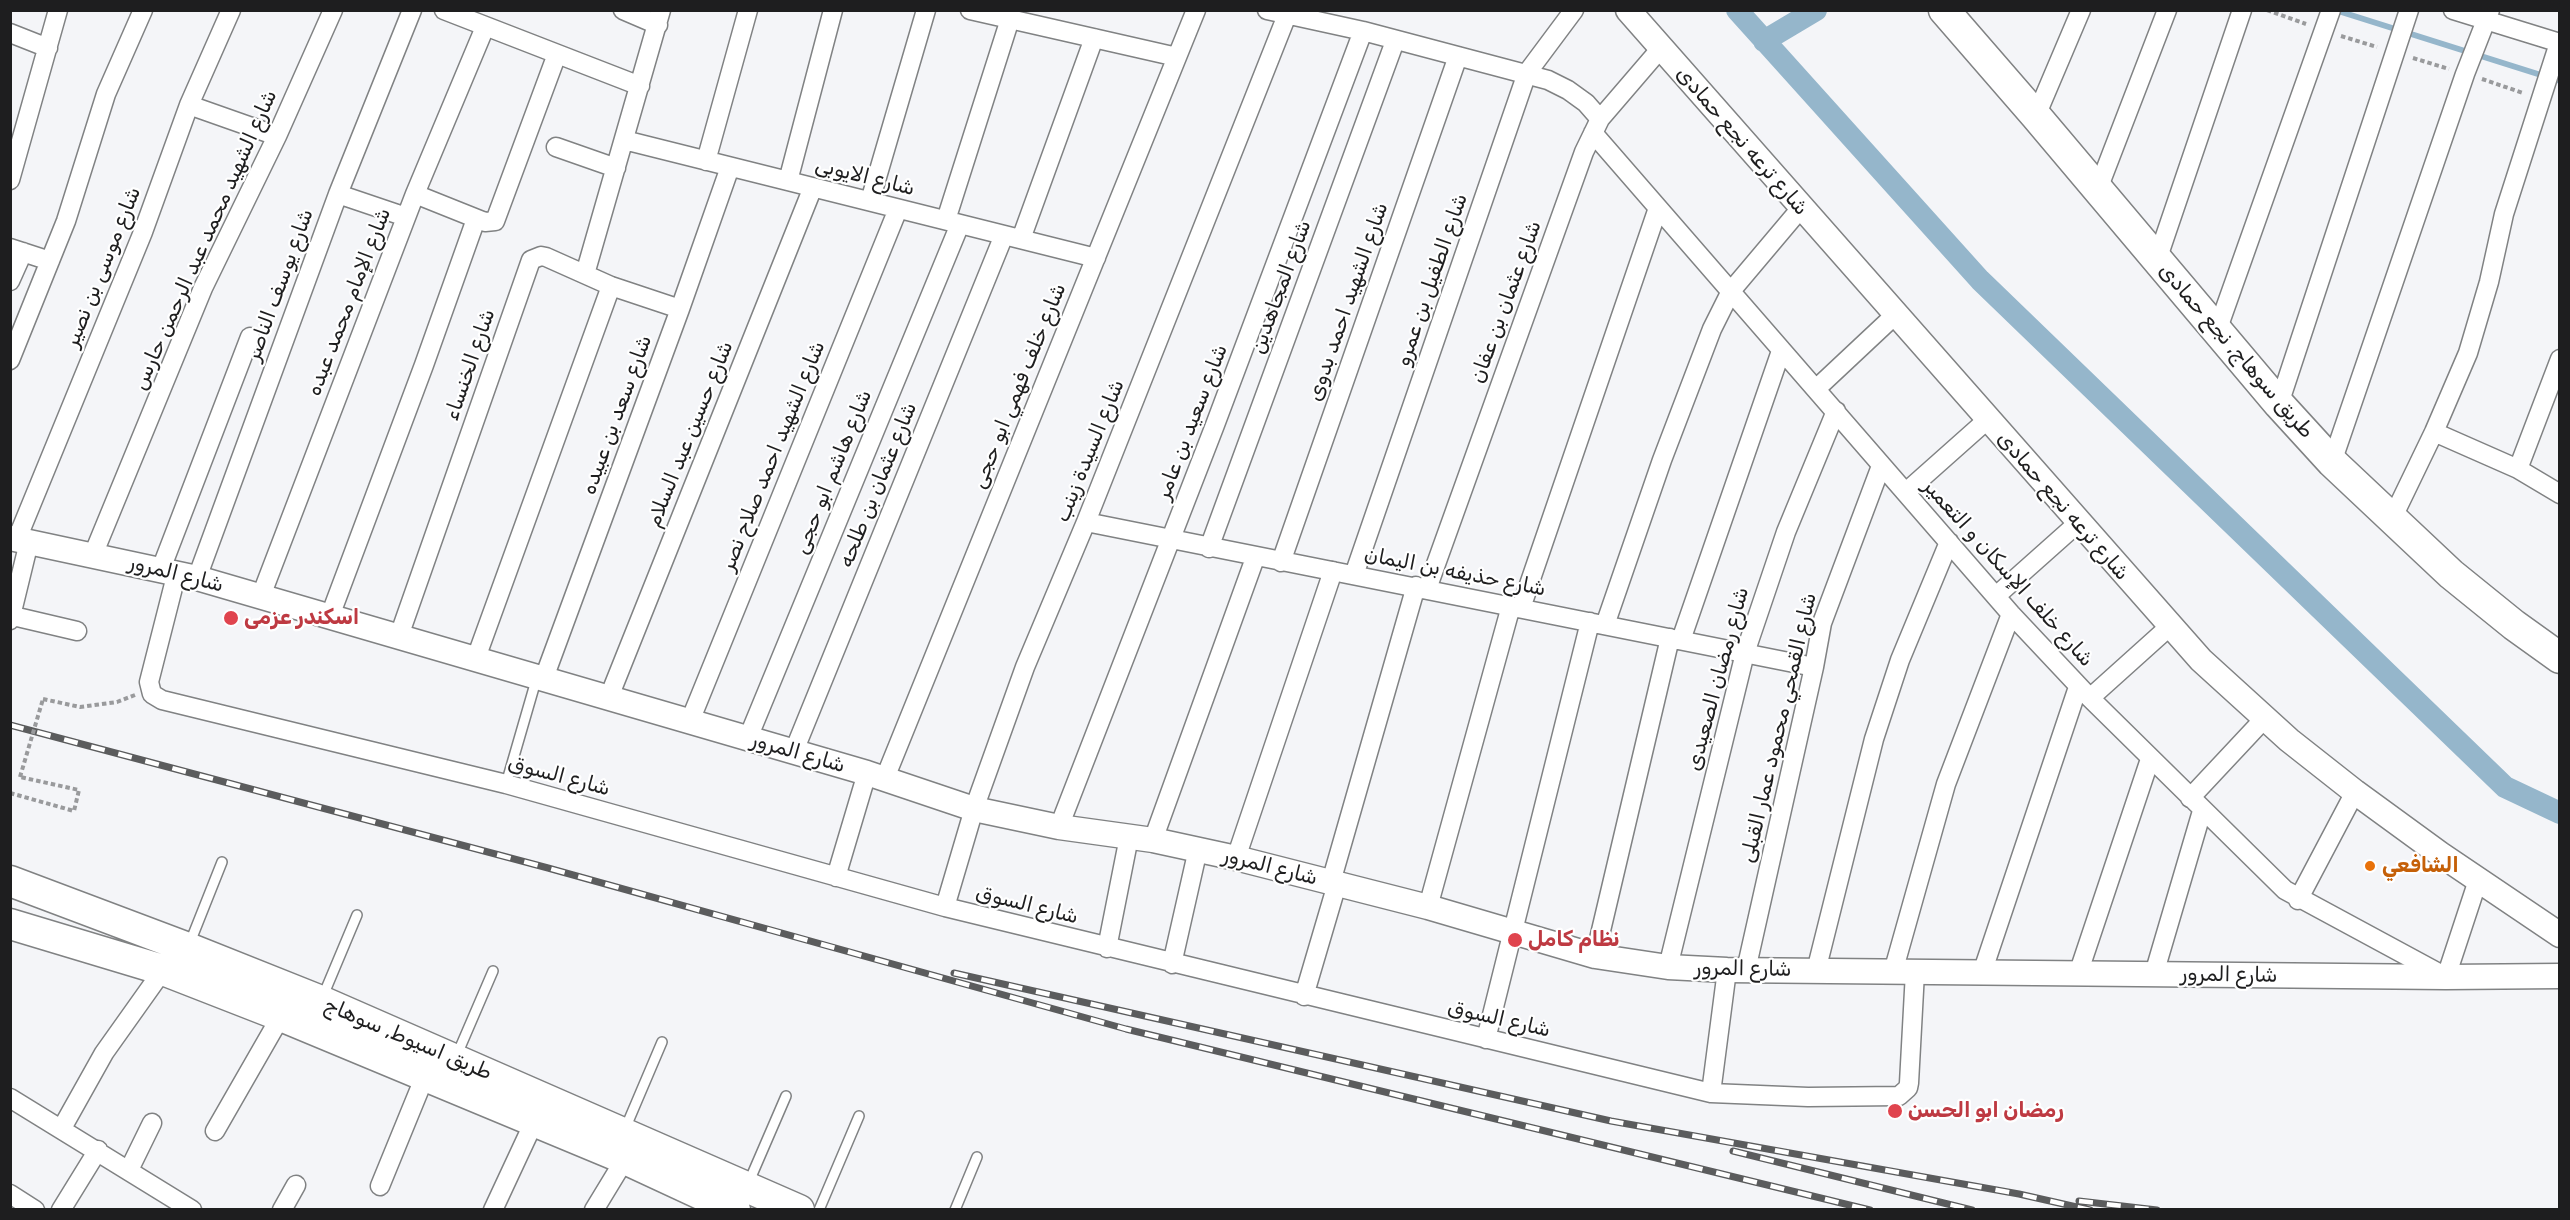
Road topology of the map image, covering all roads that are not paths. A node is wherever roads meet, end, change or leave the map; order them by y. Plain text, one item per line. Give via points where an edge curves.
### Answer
1 (58, 10) edge
2 (143, 10) edge
3 (231, 10) edge
4 (333, 10) edge
5 (412, 10) edge
6 (444, 10) edge
7 (623, 10) edge
8 (748, 10) edge
9 (833, 10) edge
10 (926, 10) edge
11 (970, 10) edge
12 (1196, 10) edge
13 (1267, 10) edge
14 (1574, 10) edge
15 (1628, 10) edge
16 (1944, 10) edge
17 (2081, 10) edge
18 (2166, 10) edge
19 (2242, 10) edge
20 (2331, 10) edge
21 (2409, 10) edge
22 (2453, 10) edge
23 (1287, 15) junction
24 (2488, 15) edge
25 (659, 18) edge
26 (1010, 19) junction
27 (485, 27) junction
28 (1363, 31) junction
29 (10, 33) edge
30 (1094, 38) junction
31 (1395, 41) junction
32 (2559, 43) edge
33 (48, 48) junction
34 (1661, 48) junction
35 (557, 54) junction
36 (1458, 56) junction
37 (1177, 57) junction
38 (1527, 73) junction
39 (640, 86) junction
40 (189, 105) junction
41 (2036, 116) junction
42 (1597, 126) junction
43 (277, 136) junction
44 (624, 140) junction
45 (556, 147) dead end
46 (706, 160) junction
47 (730, 167) junction
48 (616, 168) junction
49 (10, 180) edge
50 (788, 181) junction
51 (813, 187) junction
52 (2098, 189) junction
53 (338, 194) junction
54 (415, 194) junction
55 (870, 201) junction
56 (898, 208) junction
57 (1658, 208) junction
58 (1801, 208) junction
59 (406, 217) junction
60 (476, 219) junction
61 (953, 222) junction
62 (1013, 237) junction
63 (17, 250) edge
64 (1096, 258) junction
65 (2157, 260) junction
66 (50, 261) junction
67 (585, 274) junction
68 (10, 281) edge
69 (611, 286) junction
70 (1731, 291) junction
71 (680, 309) junction
72 (1895, 315) junction
73 (2217, 331) junction
74 (250, 337) dead end
75 (1781, 351) junction
76 (2559, 359) edge
77 (10, 360) edge
78 (1816, 389) junction
79 (2279, 404) junction
80 (1836, 411) junction
81 (1987, 420) junction
82 (2434, 432) junction
83 (2332, 462) junction
84 (1881, 466) junction
85 (2518, 469) junction
86 (1906, 492) junction
87 (2559, 494) edge
88 (2392, 519) junction
89 (1086, 522) junction
90 (2078, 523) junction
91 (19, 540) edge
92 (1170, 540) junction
93 (1949, 542) junction
94 (1209, 548) junction
95 (93, 555) junction
96 (1256, 558) junction
97 (1281, 562) junction
98 (1333, 572) junction
99 (179, 573) junction
100 (1354, 575) junction
101 (1422, 588) junction
102 (261, 596) junction
103 (1996, 596) junction
104 (1516, 607) junction
105 (2011, 614) junction
106 (330, 616) junction
107 (12, 618) edge
108 (1598, 623) junction
109 (2169, 627) junction
110 (77, 631) dead end
111 (399, 636) junction
112 (1675, 639) junction
113 (1745, 653) junction
114 (476, 658) junction
115 (2559, 658) edge
116 (1814, 667) junction
117 (541, 677) junction
118 (2084, 692) junction
119 (609, 697) junction
120 (2264, 718) junction
121 (690, 721) junction
122 (748, 738) junction
123 (794, 752) junction
124 (2150, 759) junction
125 (876, 775) junction
126 (506, 784) junction
127 (2355, 792) junction
128 (2196, 805) junction
129 (974, 809) junction
130 (1059, 827) junction
131 (1129, 837) junction
132 (1153, 840) junction
133 (1198, 849) junction
134 (1236, 858) junction
135 (222, 862) dead end
136 (836, 877) junction
137 (2478, 880) junction
138 (10, 881) edge
139 (1334, 883) junction
140 (2298, 900) junction
141 (945, 907) junction
142 (1428, 907) junction
143 (357, 915) dead end
144 (10, 924) edge
145 (1513, 933) junction
146 (2559, 935) edge
147 (188, 948) junction
148 (1107, 948) junction
149 (1595, 956) junction
150 (1172, 964) junction
151 (1668, 967) junction
152 (163, 970) junction
153 (1736, 970) junction
154 (493, 971) dead end
155 (1816, 971) junction
156 (1904, 972) junction
157 (1982, 973) junction
158 (2078, 974) junction
159 (2154, 974) junction
160 (2559, 976) edge
161 (2446, 977) junction
162 (1304, 996) junction
163 (321, 1001) junction
164 (281, 1016) junction
165 (1486, 1039) junction
166 (662, 1042) dead end
167 (456, 1059) junction
168 (425, 1076) junction
169 (1711, 1093) junction
170 (786, 1096) dead end
171 (10, 1098) edge
172 (859, 1116) dead end
173 (534, 1122) junction
174 (152, 1123) dead end
175 (62, 1128) junction
176 (215, 1131) dead end
177 (624, 1145) junction
178 (98, 1150) junction
179 (977, 1157) dead end
180 (129, 1170) junction
181 (296, 1185) dead end
182 (380, 1186) dead end
183 (10, 1194) edge
184 (741, 1198) edge
185 (35, 1209) edge
186 (61, 1209) edge
187 (192, 1209) edge
188 (282, 1209) edge
189 (493, 1209) edge
190 (594, 1209) edge
191 (799, 1209) edge
192 (819, 1209) edge
193 (955, 1209) edge

1 - 33 street
2 - 66 street via 106,94
3 - 40 street, شارع موسى بن نصير
4 - 43 street, شارع الشهيد محمد عبد الرحمن حارس
5 - 53 street, شارع يوسف الناصر
6 - 27 street
7 - 25 street
8 - 46 street
9 - 50 street
10 - 55 street
11 - 26 street
12 - 37 street, شارع خلف فهمي ابو حجى
13 - 23 street
14 - 38 street, شارع الطفيل بن عمرو
15 - 34 street, شارع ترعه نجع حمادى
16 - 41 main road, طريق سوهاج, نجع حمادى
17 - 41 street
18 - 52 street
19 - 65 street
20 - 73 street
21 - 79 street
22 - 24 street
23 - 28 street
23 - 89 street, شارع السيدة زينب
24 - 32 street
24 - 83 street
25 - 39 street
26 - 30 street
26 - 61 street, شارع هاشم ابو حجى
27 - 35 street
27 - 54 street, شارع الإمام محمد عبده
28 - 31 street
28 - 92 street, شارع سعيد بن عامر
29 - 33 street
30 - 37 street
30 - 62 street, شارع عثمان بن طلحه
31 - 36 street
31 - 94 street, شارع المجاهدين
32 - 82 street via 2504,214 2468,353
33 - 49 street
34 - 42 street, شارع عثمان بن عفان
34 - 58 street, شارع ترعه نجع حمادى
35 - 39 street
35 - 60 street via 498,217 490,223
36 - 38 street
36 - 97 street, شارع الشهيد احمد بدوى
37 - 64 street, شارع خلف فهمي ابو حجى
38 - 42 street via 1568,90 1586,103
38 - 100 street, شارع الطفيل بن عمرو
39 - 44 street
40 - 43 street
40 - 91 street, شارع موسى بن نصير via 143,232
41 - 52 main road, طريق سوهاج, نجع حمادى
42 - 57 street, شارع خلف الإسكان و التعمير
42 - 101 street, شارع عثمان بن عفان
43 - 95 street, شارع الشهيد محمد عبد الرحمن حارس via 203,288
44 - 46 street, شارع الايوبى
44 - 48 street
45 - 48 street
46 - 47 street, شارع الايوبى
47 - 50 street, شارع الايوبى
47 - 71 street, شارع سعد بن عبيده
48 - 67 street
50 - 51 street, شارع الايوبى
51 - 55 street, شارع الايوبى
51 - 119 street, شارع حسين عبد السلام
52 - 65 main road, طريق سوهاج, نجع حمادى
53 - 59 street
53 - 99 street, شارع يوسف الناصر
54 - 59 street, شارع الإمام محمد عبده
54 - 60 street
55 - 56 street, شارع الايوبى
56 - 61 street, شارع الايوبى
56 - 121 street, شارع الشهيد احمد صلاح نصر
57 - 70 street, شارع خلف الإسكان و التعمير
57 - 104 street
58 - 70 street
58 - 72 street, شارع ترعه نجع حمادى
59 - 102 street, شارع الإمام محمد عبده
60 - 106 street
61 - 62 street, شارع الايوبى
61 - 122 street, شارع هاشم ابو حجى
62 - 64 street, شارع الايوبى
62 - 123 street, شارع عثمان بن طلحه
63 - 66 street
63 - 68 street
64 - 125 street, شارع خلف فهمي ابو حجى
65 - 73 main road, طريق سوهاج, نجع حمادى
66 - 77 street
67 - 69 street, شارع الخنساء
67 - 111 street, شارع الخنساء via 541,256 531,260
69 - 71 street, شارع الخنساء
69 - 114 street
70 - 75 street, شارع خلف الإسكان و التعمير
70 - 108 street via 1695,371
71 - 117 street, شارع سعد بن عبيده
72 - 78 street
72 - 81 street, شارع ترعه نجع حمادى
73 - 79 main road, طريق سوهاج, نجع حمادى
74 - 99 street
75 - 78 street, شارع خلف الإسكان و التعمير
75 - 112 street
76 - 85 street
78 - 80 street, شارع خلف الإسكان و التعمير
79 - 83 main road, طريق سوهاج, نجع حمادى
80 - 84 street, شارع خلف الإسكان و التعمير
80 - 113 street, شارع رمضان الصعيدى via 1786,532
81 - 86 street
81 - 90 street, شارع ترعه نجع حمادى
82 - 85 street
82 - 88 street
83 - 88 main road, طريق سوهاج, نجع حمادى
84 - 86 street, شارع خلف الإسكان و التعمير
84 - 116 street, شارع القمحي محمود عمار القبلى via 1822,622
85 - 87 street
86 - 93 street, شارع خلف الإسكان و التعمير
88 - 115 main road, طريق سوهاج, نجع حمادى via 2451,574
89 - 92 street, شارع حذيفه بن اليمان
89 - 129 street, شارع السيدة زينب via 1025,667
90 - 103 street
90 - 109 street, شارع ترعه نجع حمادى
91 - 95 street, شارع المرور
91 - 107 street, شارع موسى بن نصير
92 - 94 street, شارع حذيفه بن اليمان
92 - 130 street, شارع سعيد بن عامر
93 - 103 street, شارع خلف الإسكان و التعمير
93 - 155 street via 1900,660 1874,739
94 - 96 street, شارع حذيفه بن اليمان
95 - 99 street, شارع المرور
96 - 97 street, شارع حذيفه بن اليمان
96 - 132 street
97 - 98 street, شارع حذيفه بن اليمان
98 - 100 street, شارع حذيفه بن اليمان
98 - 134 street
99 - 102 street, شارع المرور
99 - 126 street, شارع السوق via 149,688 152,694 162,700
100 - 101 street, شارع حذيفه بن اليمان
101 - 104 street, شارع حذيفه بن اليمان
101 - 139 street, شارع عثمان بن عفان
102 - 106 street, شارع المرور
103 - 105 street, شارع خلف الإسكان و التعمير
104 - 108 street, شارع حذيفه بن اليمان
104 - 142 street
105 - 118 street, شارع خلف الإسكان و التعمير
105 - 156 street via 1946,784
106 - 111 street, شارع المرور
107 - 110 street
108 - 112 street, شارع حذيفه بن اليمان
108 - 145 street
109 - 118 street
109 - 120 street, شارع ترعه نجع حمادى
111 - 114 street, شارع المرور
112 - 113 street, شارع حذيفه بن اليمان
112 - 149 street
113 - 116 street, شارع حذيفه بن اليمان
113 - 151 street, شارع رمضان الصعيدى
114 - 117 street, شارع المرور
116 - 153 street, شارع القمحي محمود عمار القبلى
117 - 119 street, شارع المرور
117 - 126 lane
118 - 124 street, شارع خلف الإسكان و التعمير
118 - 157 street
119 - 121 street, شارع المرور
120 - 127 street, شارع ترعه نجع حمادى
120 - 128 street
121 - 122 street, شارع المرور
122 - 123 street, شارع المرور
123 - 125 street, شارع المرور
124 - 128 street, شارع خلف الإسكان و التعمير
124 - 158 street
125 - 129 street, شارع المرور
125 - 136 street, شارع خلف فهمي ابو حجى
126 - 136 street, شارع السوق
127 - 137 street, شارع ترعه نجع حمادى
127 - 140 street
128 - 140 street, شارع خلف الإسكان و التعمير
128 - 159 street
129 - 130 street, شارع المرور
129 - 141 street, شارع السيدة زينب
130 - 131 street, شارع المرور
131 - 132 street, شارع المرور
131 - 148 street
132 - 133 street, شارع المرور
133 - 134 street, شارع المرور
133 - 150 street
134 - 139 street, شارع المرور
135 - 147 lane
136 - 141 street, شارع السوق
137 - 146 street, شارع ترعه نجع حمادى
137 - 161 street
138 - 147 main road, طريق اسيوط, سوهاج
139 - 142 street, شارع المرور
139 - 162 street, شارع عثمان بن عفان
140 - 161 street, شارع خلف الإسكان و التعمير
141 - 148 street, شارع السوق
142 - 145 street, شارع المرور
143 - 163 lane
144 - 152 main road, طريق اسيوط, سوهاج
145 - 149 street, شارع المرور
145 - 165 street
147 - 163 main road, طريق اسيوط, سوهاج
148 - 150 street, شارع السوق
149 - 151 street, شارع المرور
150 - 162 street, شارع السوق
151 - 153 street, شارع المرور
152 - 164 main road, طريق اسيوط, سوهاج
152 - 175 street via 104,1053
153 - 155 street, شارع المرور
153 - 169 street, شارع القمحي محمود عمار القبلى
154 - 167 lane
155 - 156 street, شارع المرور
156 - 157 street, شارع المرور
156 - 169 street, شارع السوق via 1909,1083 1899,1096
157 - 158 street, شارع المرور
158 - 159 street, شارع المرور
159 - 161 street, شارع المرور
160 - 161 street, شارع المرور
162 - 165 street, شارع السوق
163 - 167 main road, طريق اسيوط, سوهاج
164 - 168 main road, طريق اسيوط, سوهاج
164 - 176 street
165 - 169 street, شارع السوق
166 - 177 lane
167 - 177 main road, طريق اسيوط, سوهاج
168 - 173 main road, طريق اسيوط, سوهاج
168 - 182 street
170 - 184 lane
171 - 175 street
172 - 192 lane
173 - 177 main road, طريق اسيوط, سوهاج
173 - 189 street
174 - 180 street
175 - 178 street
177 - 184 main road, طريق اسيوط, سوهاج
177 - 190 street
178 - 180 street
178 - 186 street
179 - 193 lane
180 - 187 street
181 - 188 street
183 - 185 street
184 - 191 main road, طريق اسيوط, سوهاج

